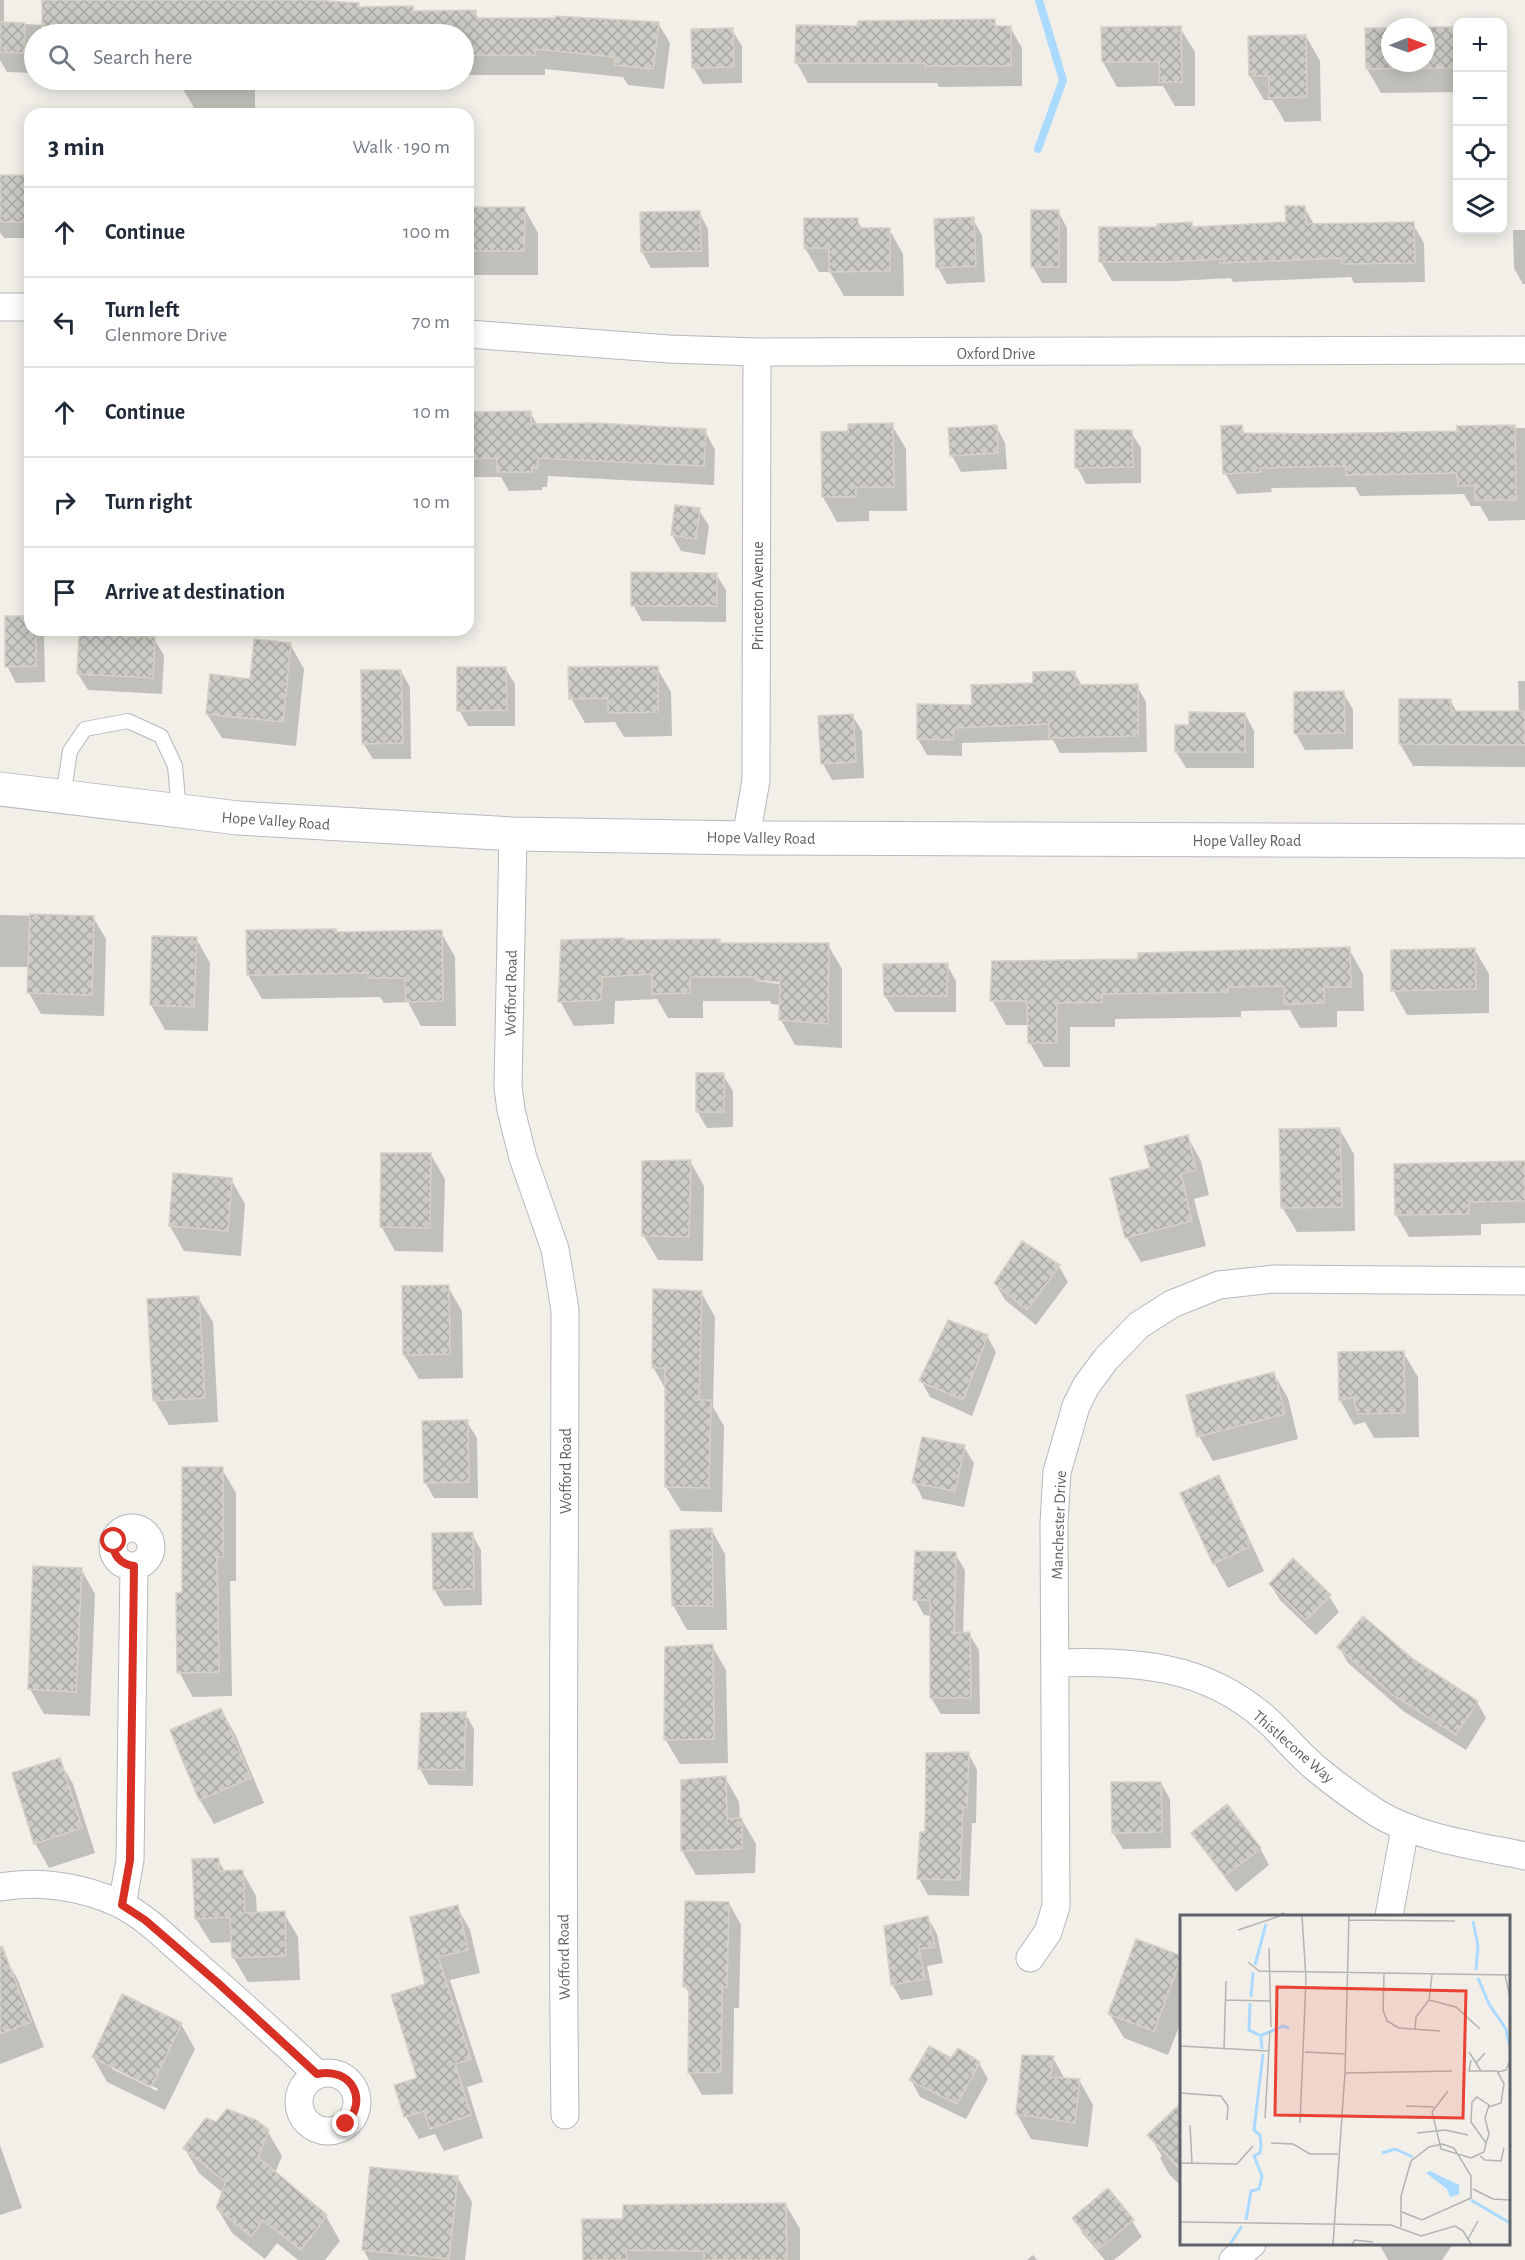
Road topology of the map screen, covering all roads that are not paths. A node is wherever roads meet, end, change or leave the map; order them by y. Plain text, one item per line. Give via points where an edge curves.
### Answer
1 (0, 307) edge
2 (24, 307) edge
3 (474, 334) edge
4 (1525, 351) edge
5 (757, 352) junction
6 (0, 789) edge
7 (63, 797) junction
8 (178, 811) junction
9 (513, 834) junction
10 (746, 838) junction
11 (1525, 841) edge
12 (1525, 1281) edge
13 (134, 1566) dead end
14 (1056, 1663) junction
15 (1405, 1828) junction
16 (1525, 1856) edge
17 (0, 1887) edge
18 (122, 1905) junction
19 (1389, 1915) edge
20 (1030, 1958) dead end
21 (317, 2074) dead end
22 (565, 2115) dead end
23 (1251, 2245) edge
24 (1233, 2260) edge

1 - 2 street
3 - 5 street, Oxford Drive
4 - 5 street, Oxford Drive
5 - 10 street, Princeton Avenue via 756,780
6 - 7 main road, Hope Valley Road
7 - 8 main road, Hope Valley Road
7 - 8 lane via 70,751 85,729 128,721 161,736 175,766
8 - 9 main road, Hope Valley Road
9 - 10 main road, Hope Valley Road
9 - 22 street, Wofford Road via 508,1087 523,1158 555,1249 565,1310
10 - 11 main road, Hope Valley Road
12 - 14 street, Manchester Drive via 1274,1279 1219,1286 1172,1304 1139,1325 1086,1386 1076,1406 1057,1472
13 - 18 street via 130,1860
14 - 15 street, Thistlecone Way via 1154,1666 1201,1678 1265,1718 1317,1770
14 - 20 street, Manchester Drive via 1056,1906 1048,1932
15 - 16 street, Thistlecone Way
15 - 19 street
17 - 18 street via 68,1887
18 - 21 street via 202,1969
23 - 24 street

